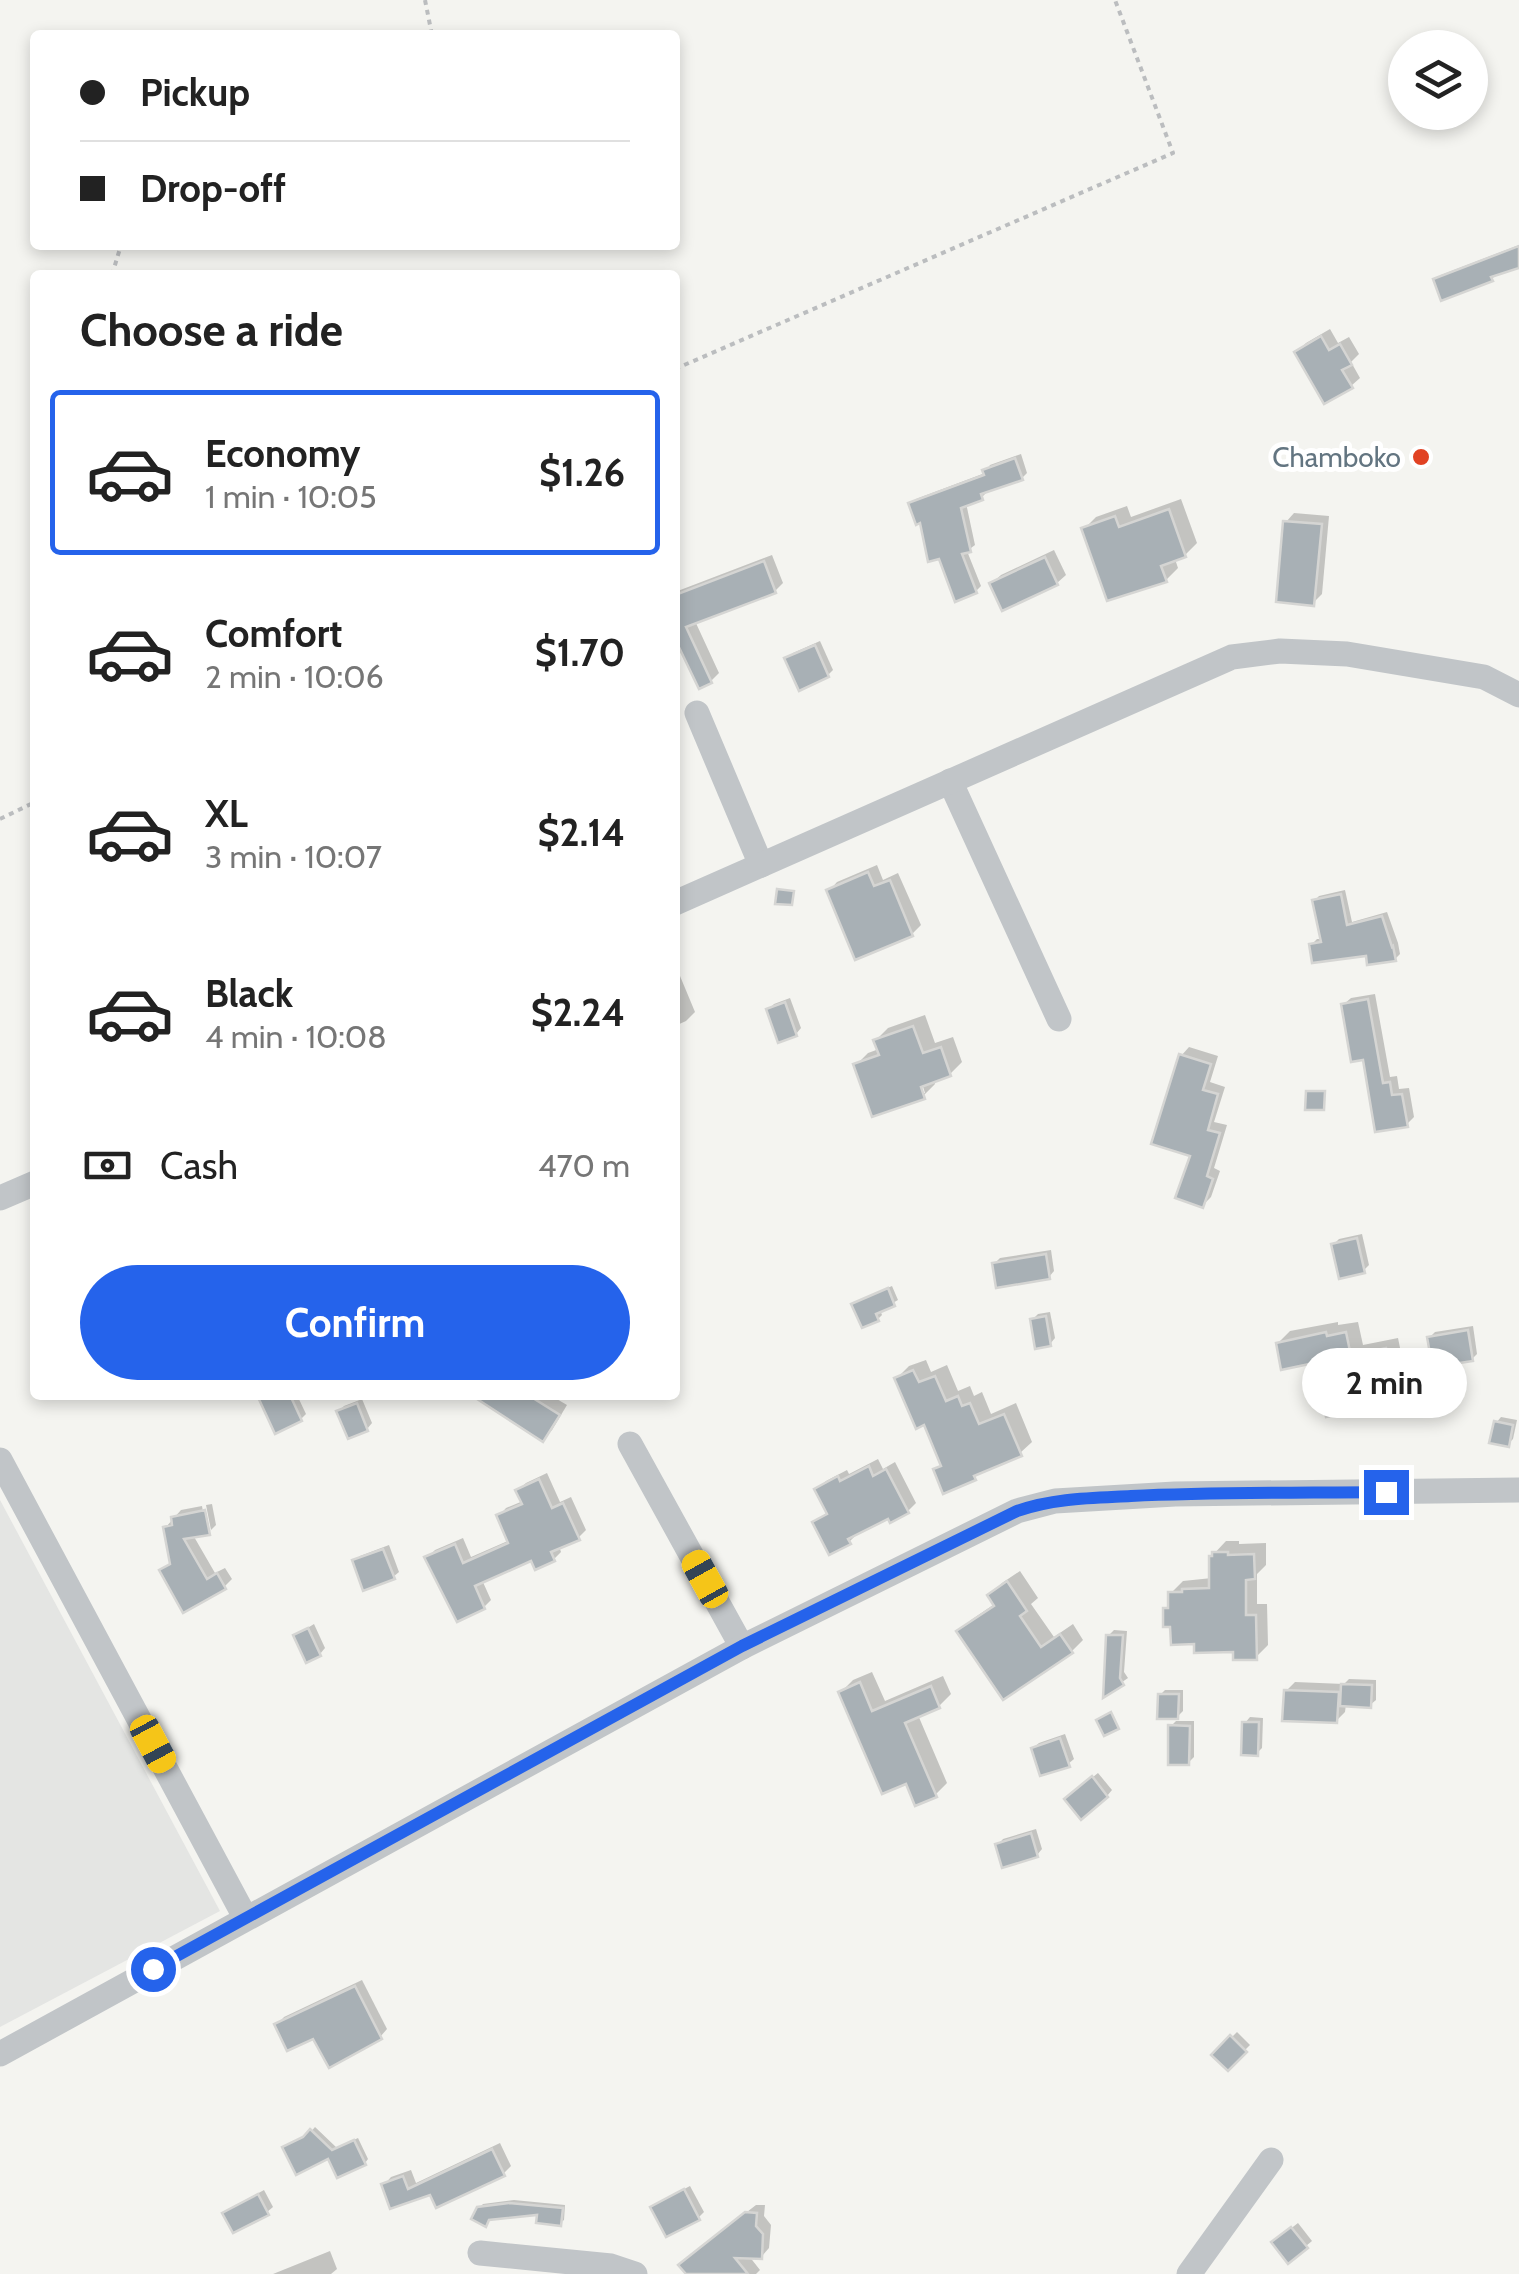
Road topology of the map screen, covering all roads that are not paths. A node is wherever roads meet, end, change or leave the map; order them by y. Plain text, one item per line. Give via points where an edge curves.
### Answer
1 (1519, 695) edge
2 (697, 713) dead end
3 (950, 781) junction
4 (761, 865) junction
5 (680, 901) edge
6 (1058, 1018) dead end
7 (30, 1185) edge
8 (0, 1198) edge
9 (630, 1444) dead end
10 (0, 1460) edge
11 (1519, 1490) edge
12 (742, 1646) junction
13 (245, 1918) junction
14 (0, 2054) edge
15 (1271, 2160) dead end
16 (480, 2253) dead end
17 (635, 2274) edge
18 (1189, 2274) edge

1 - 3 street via 1484,677 1346,654 1232,657
2 - 4 street
3 - 4 street
3 - 6 street
4 - 5 street
7 - 8 street
9 - 12 street
10 - 13 street
11 - 12 street via 1045,1502
12 - 13 street
13 - 14 street
15 - 18 street
16 - 17 street

